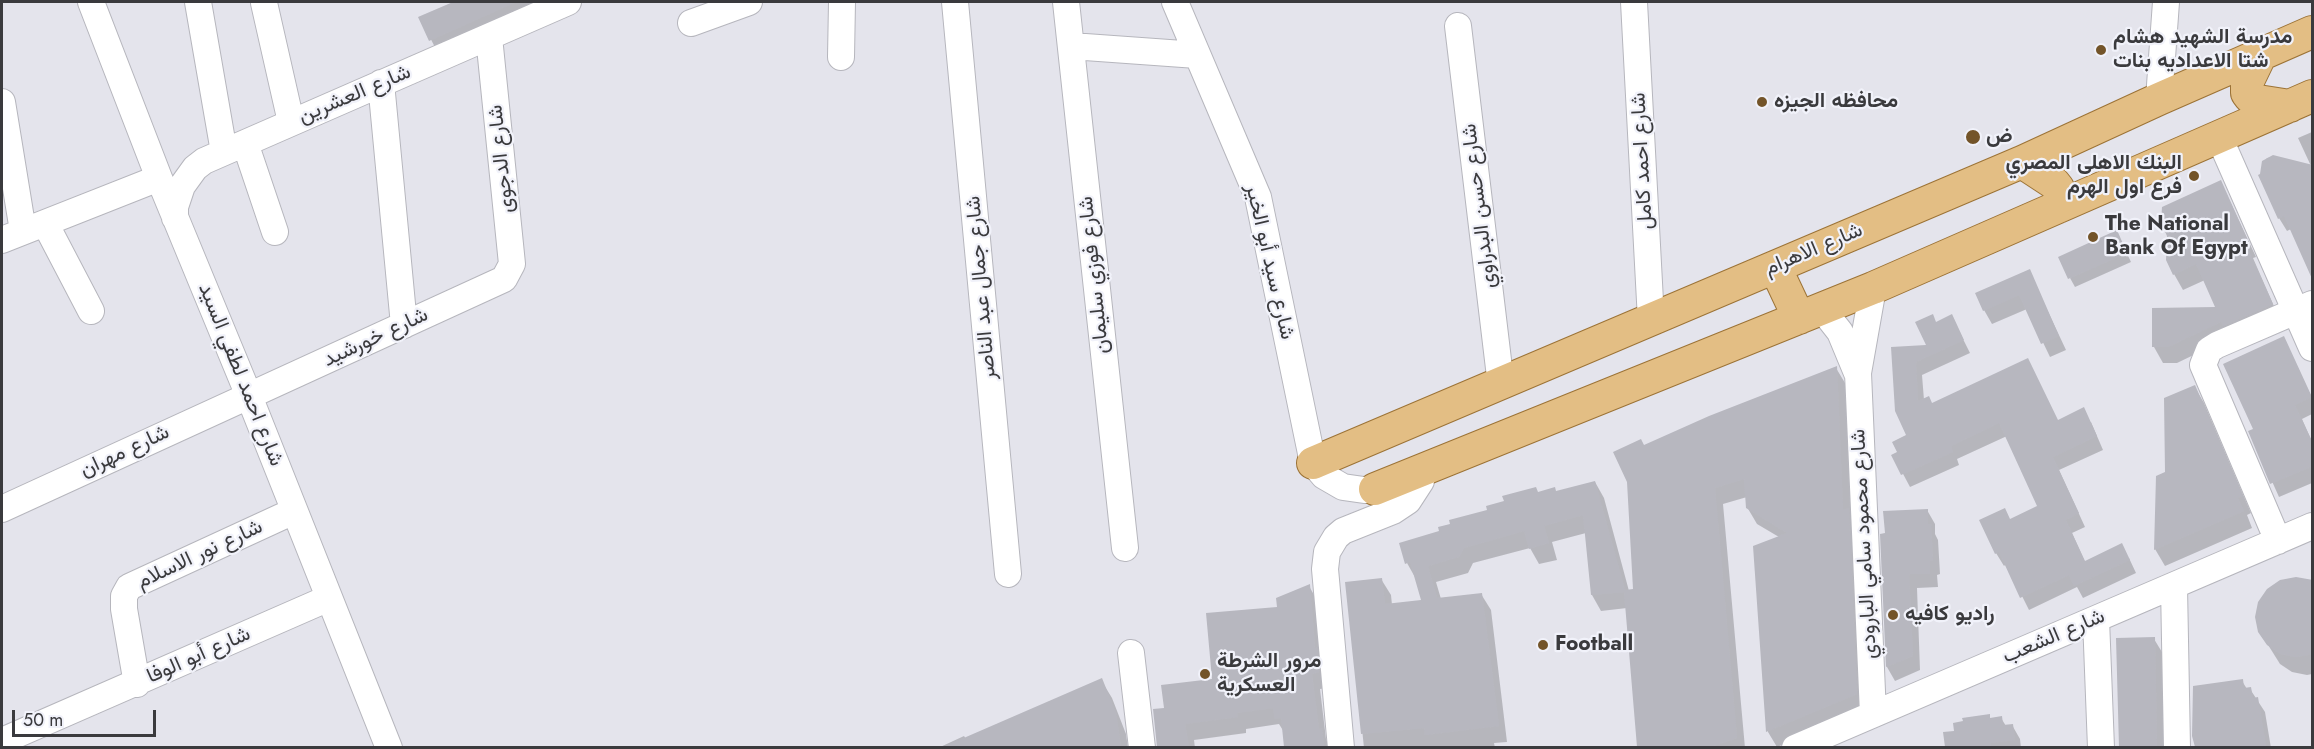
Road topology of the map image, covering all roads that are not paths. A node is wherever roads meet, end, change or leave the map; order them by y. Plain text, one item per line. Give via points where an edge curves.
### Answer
1 (91, 2) edge
2 (198, 2) edge
3 (568, 2) edge
4 (749, 2) edge
5 (842, 2) edge
6 (955, 2) edge
7 (1066, 2) edge
8 (1175, 2) edge
9 (1634, 2) edge
10 (2166, 2) edge
11 (264, 3) edge
12 (691, 22) dead end
13 (1458, 26) dead end
14 (2313, 32) edge
15 (489, 37) junction
16 (1071, 46) junction
17 (1197, 56) junction
18 (2260, 56) junction
19 (841, 57) dead end
20 (381, 83) junction
21 (2159, 99) junction
22 (2301, 101) edge
23 (2, 102) edge
24 (291, 122) junction
25 (2219, 137) junction
26 (234, 148) junction
27 (2022, 162) junction
28 (159, 178) junction
29 (2058, 207) junction
30 (176, 219) junction
31 (23, 231) edge
32 (275, 232) dead end
33 (1775, 267) junction
34 (504, 279) joint
35 (1873, 288) junction
36 (2305, 308) edge
37 (91, 311) dead end
38 (1810, 313) junction
39 (1651, 320) junction
40 (404, 325) junction
41 (2313, 348) edge
42 (1858, 373) junction
43 (1501, 385) junction
44 (249, 396) junction
45 (1313, 463) junction
46 (1422, 470) junction
47 (1375, 489) joint
48 (2, 508) edge
49 (294, 511) junction
50 (2313, 526) edge
51 (2278, 541) junction
52 (1125, 548) dead end
53 (1008, 574) dead end
54 (2174, 586) junction
55 (330, 598) junction
56 (2096, 619) junction
57 (1131, 653) dead end
58 (137, 684) junction
59 (1873, 714) junction
60 (2, 741) edge
61 (389, 747) edge
62 (1142, 747) edge
63 (1341, 747) edge
64 (1795, 747) edge
65 (2101, 747) edge
66 (2177, 747) edge

1 - 28 street, شارع احمد لطفي السيد
2 - 26 street
3 - 15 street, شارع العشرين
4 - 12 street
5 - 19 street
6 - 53 street, شارع جمال عبد الناصر
7 - 16 street, شارع فوزي سليمان
8 - 17 street, شارع سيد أبو الخير
9 - 39 street, شارع احمد كامل
10 - 21 street
11 - 24 street
13 - 43 street, شارع حسن البدراوي
14 - 18 main road, شارع الاهرام
15 - 20 street, شارع العشرين
15 - 34 street, شارع الدجوى via 512,264
16 - 17 street
16 - 52 street, شارع فوزي سليمان
17 - 45 street, شارع سيد أبو الخير via 1258,197
18 - 21 main road, شارع الاهرام
18 - 22 main road via 2247,83 2247,93 2258,101
20 - 24 street, شارع العشرين
20 - 40 street
21 - 27 main road, شارع الاهرام
22 - 25 main road
23 - 31 street
24 - 26 street, شارع العشرين
25 - 29 main road
25 - 36 street
26 - 30 street, شارع العشرين via 204,162 188,176 178,196
26 - 32 street
27 - 29 main road via 2058,188
27 - 33 main road, شارع الاهرام
28 - 30 street, شارع احمد لطفي السيد
28 - 31 street
29 - 35 main road
30 - 44 street, شارع احمد لطفي السيد
31 - 37 street
33 - 38 main road
33 - 39 main road, شارع الاهرام
34 - 40 street, شارع خورشيد
35 - 38 main road
35 - 42 street, شارع محمود سامي البارودي
36 - 41 street
36 - 51 street via 2217,345 2209,350 2203,365
38 - 42 street, شارع محمود سامي البارودي via 1840,332
38 - 46 main road
39 - 43 main road, شارع الاهرام
40 - 44 street, شارع خورشيد
42 - 59 street, شارع محمود سامي البارودي
43 - 45 main road, شارع الاهرام
44 - 48 street, شارع مهران
44 - 49 street, شارع احمد لطفي السيد
45 - 47 street via 1324,476 1343,487
46 - 47 main road
46 - 63 street via 1408,501 1343,531 1328,552 1326,569
49 - 55 street, شارع احمد لطفي السيد
49 - 58 street, شارع نور الاسلام via 129,587 124,609
50 - 51 street, شارع الشعب
51 - 54 street, شارع الشعب
54 - 56 street, شارع الشعب
54 - 66 street
55 - 58 street, شارع أبو الوفا
55 - 61 street, شارع احمد لطفي السيد
56 - 59 street, شارع الشعب
56 - 65 street
57 - 62 street
58 - 60 street, شارع أبو الوفا
59 - 64 street, شارع الشعب

